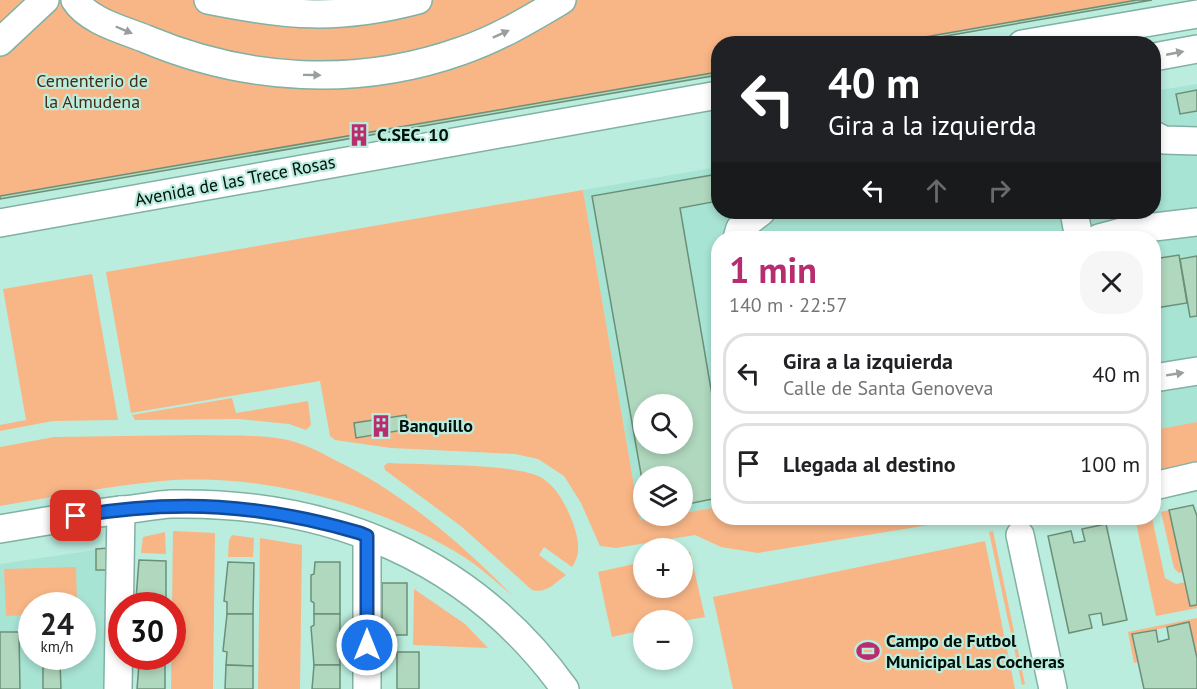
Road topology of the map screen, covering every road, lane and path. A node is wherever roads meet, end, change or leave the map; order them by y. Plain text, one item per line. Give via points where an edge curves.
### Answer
1 (45, 0) edge
2 (75, 0) edge
3 (208, 0) edge
4 (418, 0) edge
5 (562, 0) edge
6 (315, 8) edge
7 (1197, 14) edge
8 (1069, 36) edge
9 (0, 42) edge
10 (1197, 49) edge
11 (1161, 56) edge
12 (711, 96) edge
13 (1161, 138) edge
14 (1194, 142) edge
15 (751, 219) edge
16 (1197, 222) edge
17 (0, 223) edge
18 (739, 231) edge
19 (1125, 231) edge
20 (1197, 371) edge
21 (1161, 377) edge
22 (1197, 476) edge
23 (1161, 484) edge
24 (121, 510) junction
25 (0, 529) edge
26 (1020, 535) dead end
27 (367, 536) junction
28 (118, 689) edge
29 (367, 689) edge
30 (565, 689) edge
31 (1053, 689) edge

1 - 9 street
2 -> 5 street via 100,20 200,59 284,75 329,76 377,70 461,51 509,31
3 - 6 street via 261,11
4 - 6 street via 370,11
7 - 8 street
11 -> 10 street
12 - 17 street, Avenida de las Trece Rosas
13 - 14 street
15 - 18 street
16 - 19 street
21 -> 20 street
22 - 23 street
24 - 25 street
24 - 27 street via 169,504 240,507 305,517
24 - 28 street
26 - 31 street
27 - 29 street
27 - 30 street via 458,581 522,636

